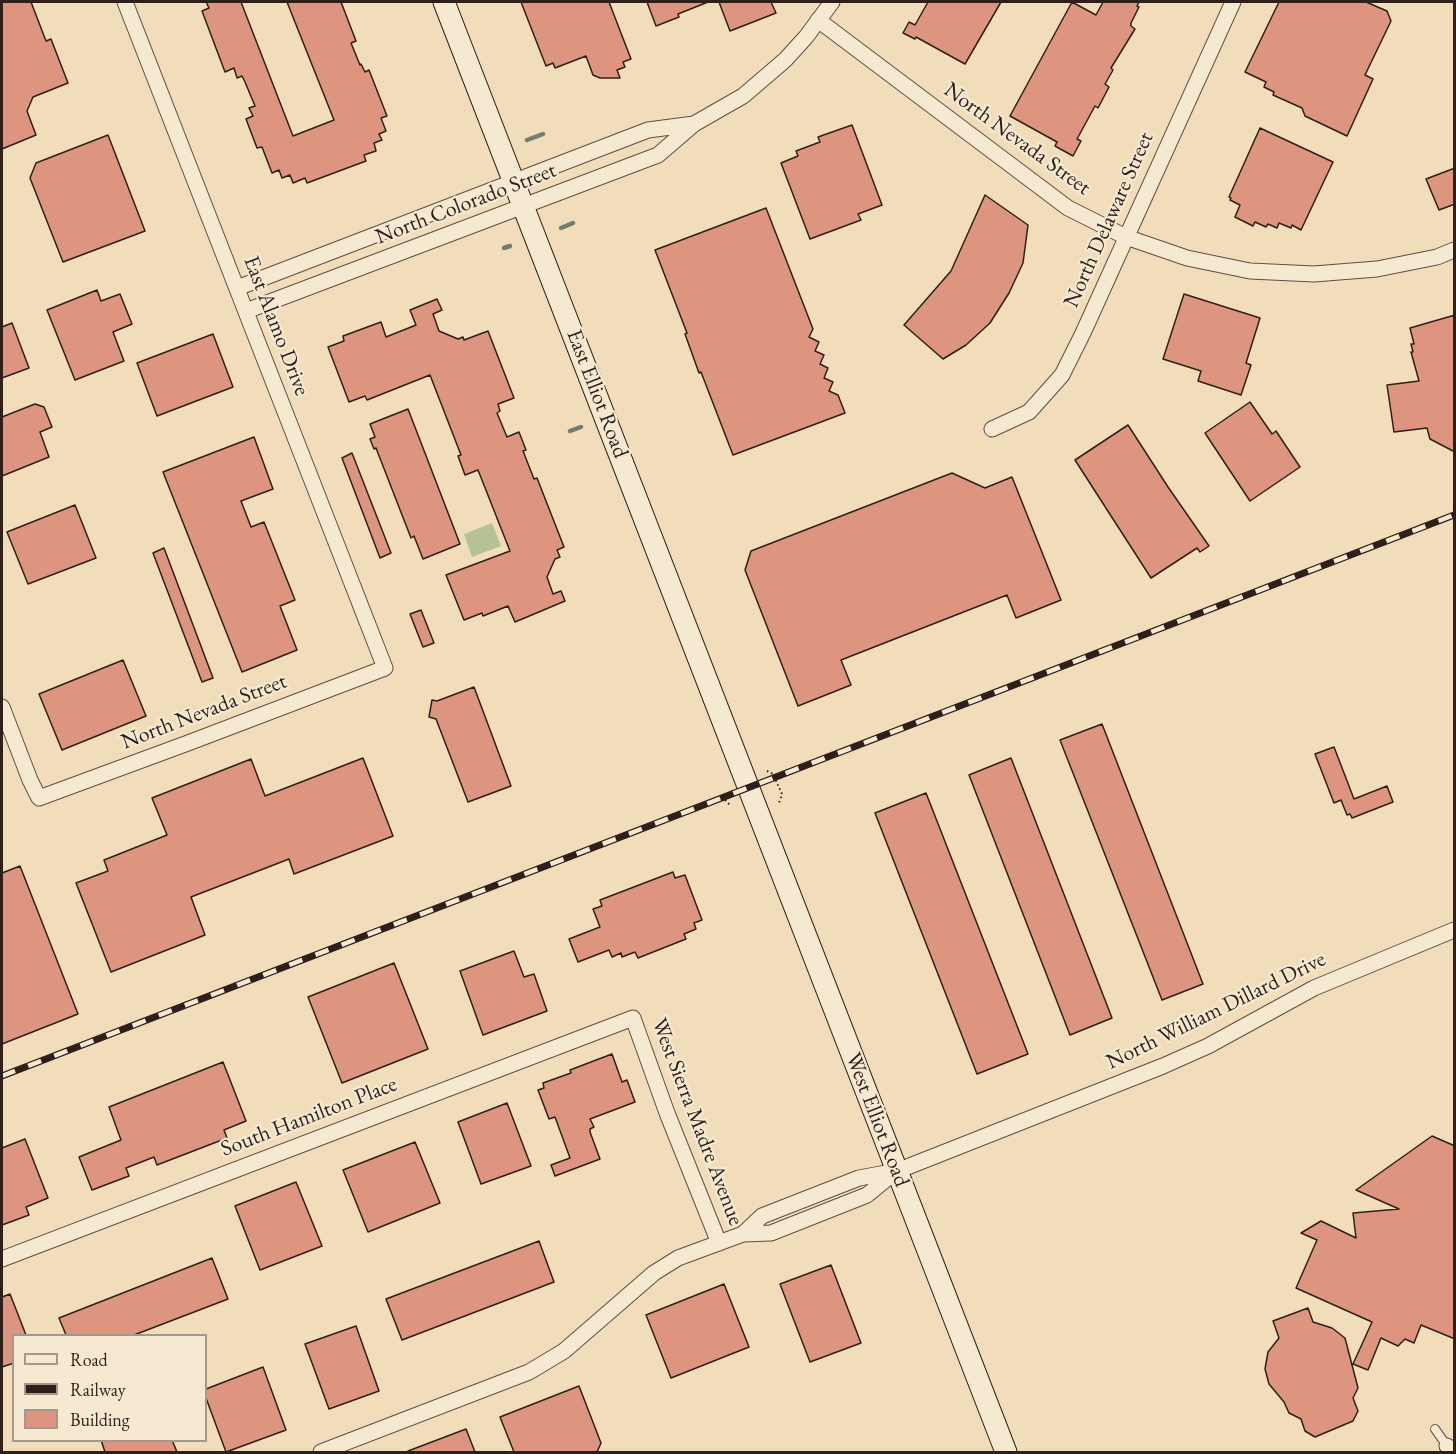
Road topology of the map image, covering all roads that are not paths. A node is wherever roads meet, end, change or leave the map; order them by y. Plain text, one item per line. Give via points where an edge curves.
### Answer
1 (124, 2) edge
2 (444, 2) edge
3 (832, 2) edge
4 (1233, 2) edge
5 (818, 20) junction
6 (694, 124) junction
7 (514, 181) junction
8 (524, 206) junction
9 (1126, 237) junction
10 (1455, 250) edge
11 (237, 288) junction
12 (246, 311) junction
13 (992, 429) dead end
14 (385, 668) joint
15 (2, 707) edge
16 (749, 788) joint
17 (1455, 930) edge
18 (633, 1017) joint
19 (897, 1171) junction
20 (719, 1243) junction
21 (2, 1259) edge
22 (1435, 1429) dead end
23 (1450, 1449) edge
24 (321, 1452) edge
25 (1006, 1452) edge

1 - 11 street, East Alamo Drive
2 - 7 main road, East Elliot Road
3 - 5 street, North Colorado Street
4 - 9 street, North Delaware Street
5 - 6 street, North Colorado Street via 785,60 743,96
5 - 9 street, North Nevada Street via 1068,208
6 - 7 street, North Colorado Street via 648,130
6 - 8 street, North Colorado Street via 658,155
7 - 8 main road, East Elliot Road
7 - 11 street, North Colorado Street
8 - 12 street, North Colorado Street
8 - 16 main road, East Elliot Road
9 - 10 street, North Nevada Street via 1187,258 1250,271 1314,274 1377,269
9 - 13 street, North Delaware Street via 1062,375 1029,412
11 - 12 street, East Alamo Drive
12 - 14 street, East Alamo Drive
14 - 15 street, North Nevada Street via 39,798
16 - 19 main road, West Elliot Road
17 - 19 street, North William Dillard Drive via 1314,988 1163,1066
18 - 20 street, West Sierra Madre Avenue
18 - 21 street, South Hamilton Place
19 - 20 street, North William Dillard Drive via 867,1195 771,1233 743,1234
19 - 25 main road, West Elliot Road
20 - 24 street, North William Dillard Drive via 678,1258 654,1273 564,1351 529,1372
22 - 23 lane

